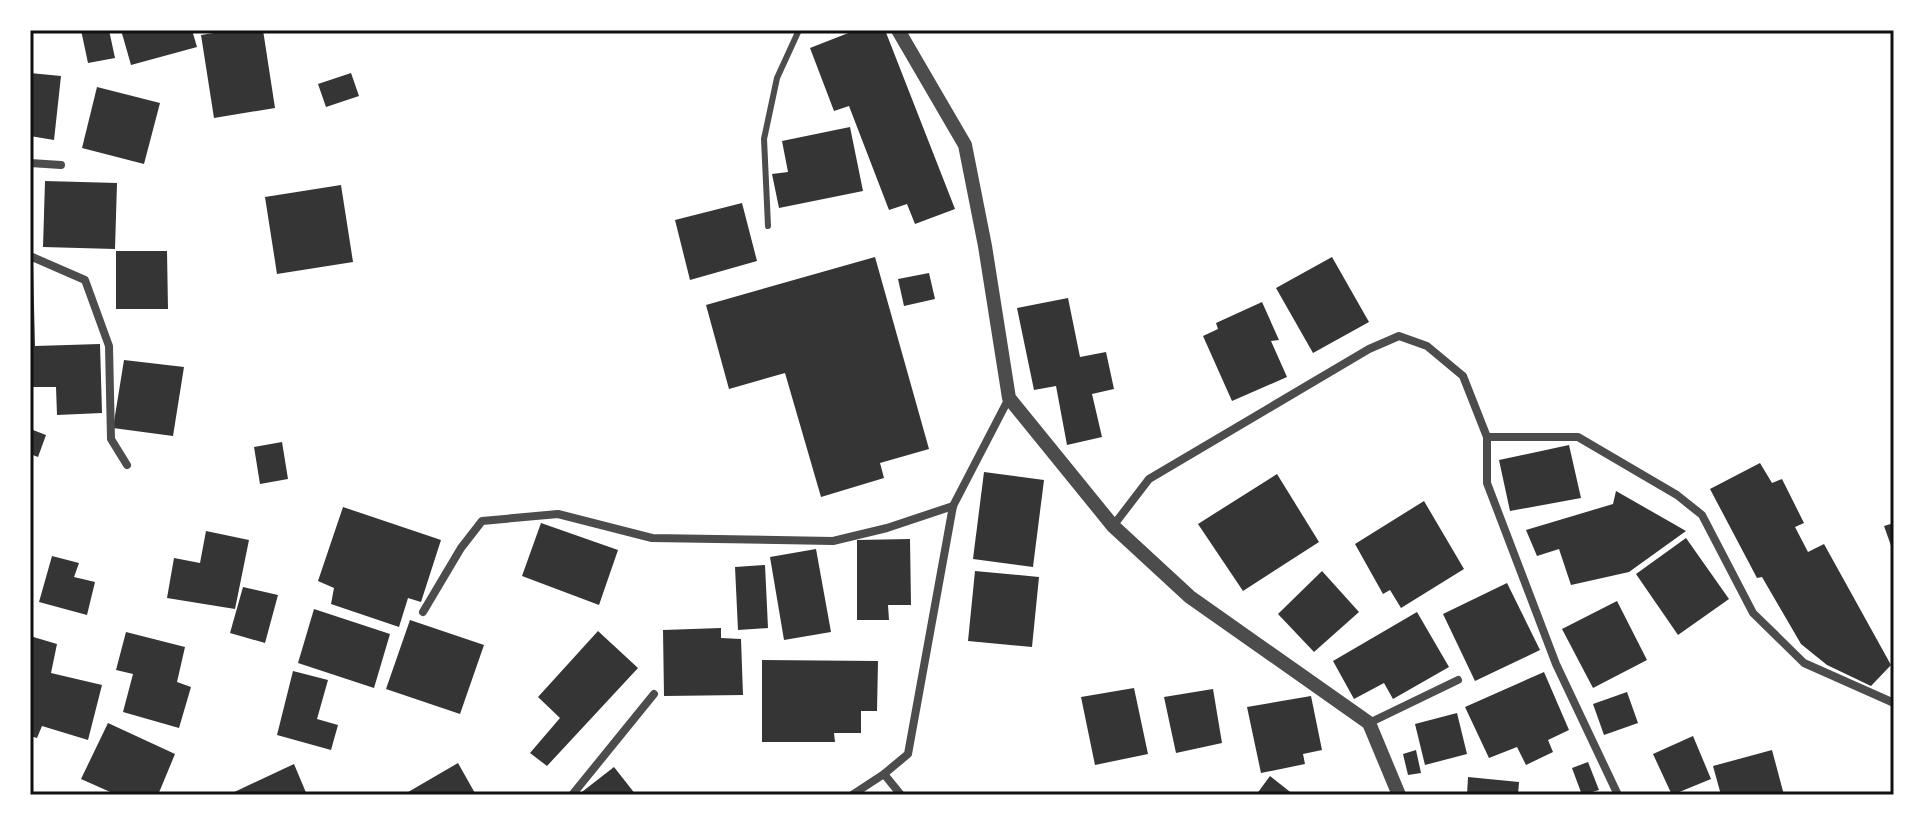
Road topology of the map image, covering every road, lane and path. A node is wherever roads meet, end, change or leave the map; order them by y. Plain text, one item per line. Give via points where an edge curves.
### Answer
1 (799, 30) edge
2 (898, 30) edge
3 (30, 163) edge
4 (61, 165) dead end
5 (768, 226) dead end
6 (30, 256) edge
7 (1009, 398) junction
8 (1487, 437) junction
9 (127, 465) dead end
10 (953, 506) junction
11 (1113, 526) junction
12 (423, 612) dead end
13 (1458, 680) dead end
14 (654, 694) dead end
15 (1894, 703) edge
16 (1369, 723) junction
17 (884, 774) junction
18 (572, 795) edge
19 (852, 795) edge
20 (901, 795) edge
21 (1399, 795) edge
22 (1618, 795) edge

1 - 5 lane via 777,78 764,139
2 - 7 street via 965,145
3 - 4 street
6 - 9 street via 85,280 109,346 111,439
7 - 10 street
7 - 11 street
8 - 11 street via 1463,376 1427,346 1399,336 1149,479
8 - 15 street via 1578,437 1677,495 1702,515 1753,613 1804,663
8 - 22 street via 1487,483 1556,664
10 - 12 street via 833,541 652,538 558,514 482,521
10 - 17 street via 908,754
11 - 16 street via 1190,597
13 - 16 street
14 - 18 street
16 - 21 street
17 - 19 street
17 - 20 street

